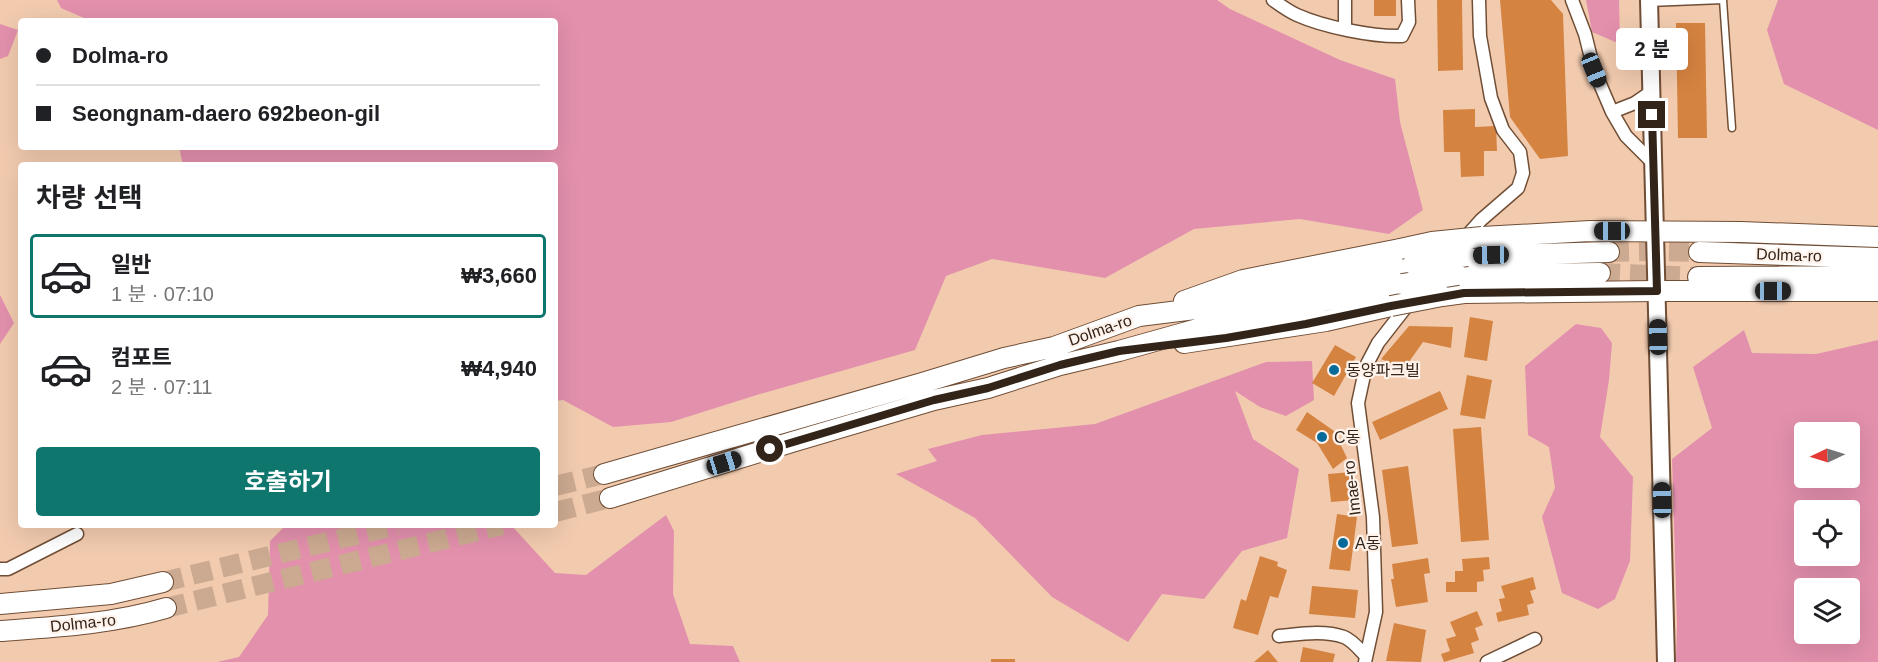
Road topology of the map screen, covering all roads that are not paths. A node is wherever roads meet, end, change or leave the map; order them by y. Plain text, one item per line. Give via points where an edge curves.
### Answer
1 (1345, 0) edge
2 (1408, 0) edge
3 (1479, 0) edge
4 (1572, 0) edge
5 (1279, 2) edge
6 (1649, 2) edge
7 (1345, 29) junction
8 (1651, 92) junction
9 (1612, 112) junction
10 (1732, 128) dead end
11 (1653, 163) junction
12 (1655, 231) junction
13 (1878, 237) edge
14 (1610, 252) tunnel mouth
15 (1699, 252) tunnel mouth
16 (1878, 258) edge
17 (1600, 273) tunnel mouth
18 (1878, 276) edge
19 (1698, 277) tunnel mouth
20 (1657, 291) junction
21 (1878, 291) edge
22 (1139, 316) junction
23 (1119, 351) junction
24 (604, 474) tunnel mouth
25 (610, 498) tunnel mouth
26 (77, 534) dead end
27 (0, 569) edge
28 (163, 582) tunnel mouth
29 (0, 604) edge
30 (166, 608) tunnel mouth
31 (0, 631) edge
32 (1279, 636) dead end
33 (1536, 639) dead end
34 (1366, 659) edge
35 (1487, 662) edge
36 (1666, 662) edge

1 - 7 street
2 - 7 street via 1409,22 1402,36
3 - 34 street, Imae-ro via 1480,36 1491,98 1503,130 1520,152 1523,173 1518,188 1481,220 1429,278 1378,343 1366,366 1358,403 1372,517 1376,612
4 - 9 street
5 - 7 street via 1296,14
6 - 8 street
6 - 10 lane via 1724,0
8 - 9 street
8 - 11 street
9 - 11 street via 1626,136
11 - 12 street
12 - 13 main road
12 - 20 street
12 - 22 main road, bridge via 1590,231 1432,242 1243,280
14 - 22 main road, Dolma-ro, bridge via 1467,256 1287,288 1203,308
15 - 16 main road, Dolma-ro
17 - 23 main road, Dolma-ro, bridge via 1458,276 1402,284 1248,315
18 - 19 main road, Dolma-ro
20 - 21 main road
20 - 23 main road, bridge via 1464,293 1326,321
20 - 36 street
22 - 24 main road, Dolma-ro via 1054,346
23 - 25 main road, Dolma-ro via 934,400
26 - 27 street
28 - 29 main road, Dolma-ro via 111,594
30 - 31 main road, Dolma-ro via 134,618
32 - 34 street via 1346,637
33 - 35 street

